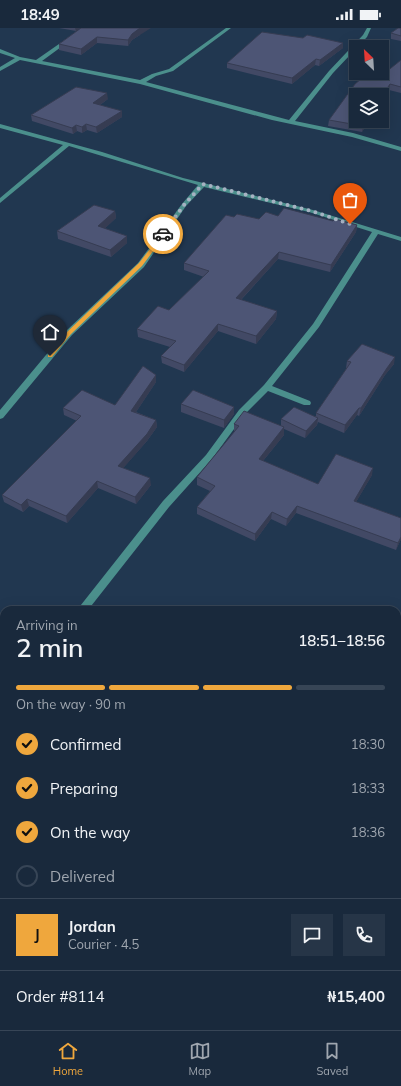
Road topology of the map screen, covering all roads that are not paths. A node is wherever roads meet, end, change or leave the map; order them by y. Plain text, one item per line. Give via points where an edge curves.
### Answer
1 (85, 28) edge
2 (229, 28) edge
3 (369, 28) edge
4 (0, 51) edge
5 (19, 58) junction
6 (37, 62) junction
7 (0, 69) edge
8 (141, 82) junction
9 (291, 122) junction
10 (0, 126) edge
11 (68, 144) junction
12 (401, 149) edge
13 (203, 184) junction
14 (0, 202) edge
15 (376, 232) junction
16 (401, 239) edge
17 (266, 387) junction
18 (307, 403) dead end
19 (0, 416) edge
20 (85, 606) edge

1 - 6 street
2 - 8 street via 171,70
3 - 9 street via 365,36 331,72
4 - 5 street
5 - 6 street
5 - 7 street
6 - 8 street
8 - 9 street
9 - 12 street via 353,135
10 - 11 street
11 - 13 street
11 - 14 street
13 - 15 street via 312,211
13 - 19 street via 140,264 69,333
15 - 16 street
15 - 17 street via 316,324
17 - 18 street
17 - 20 street via 242,412 209,457 166,504

